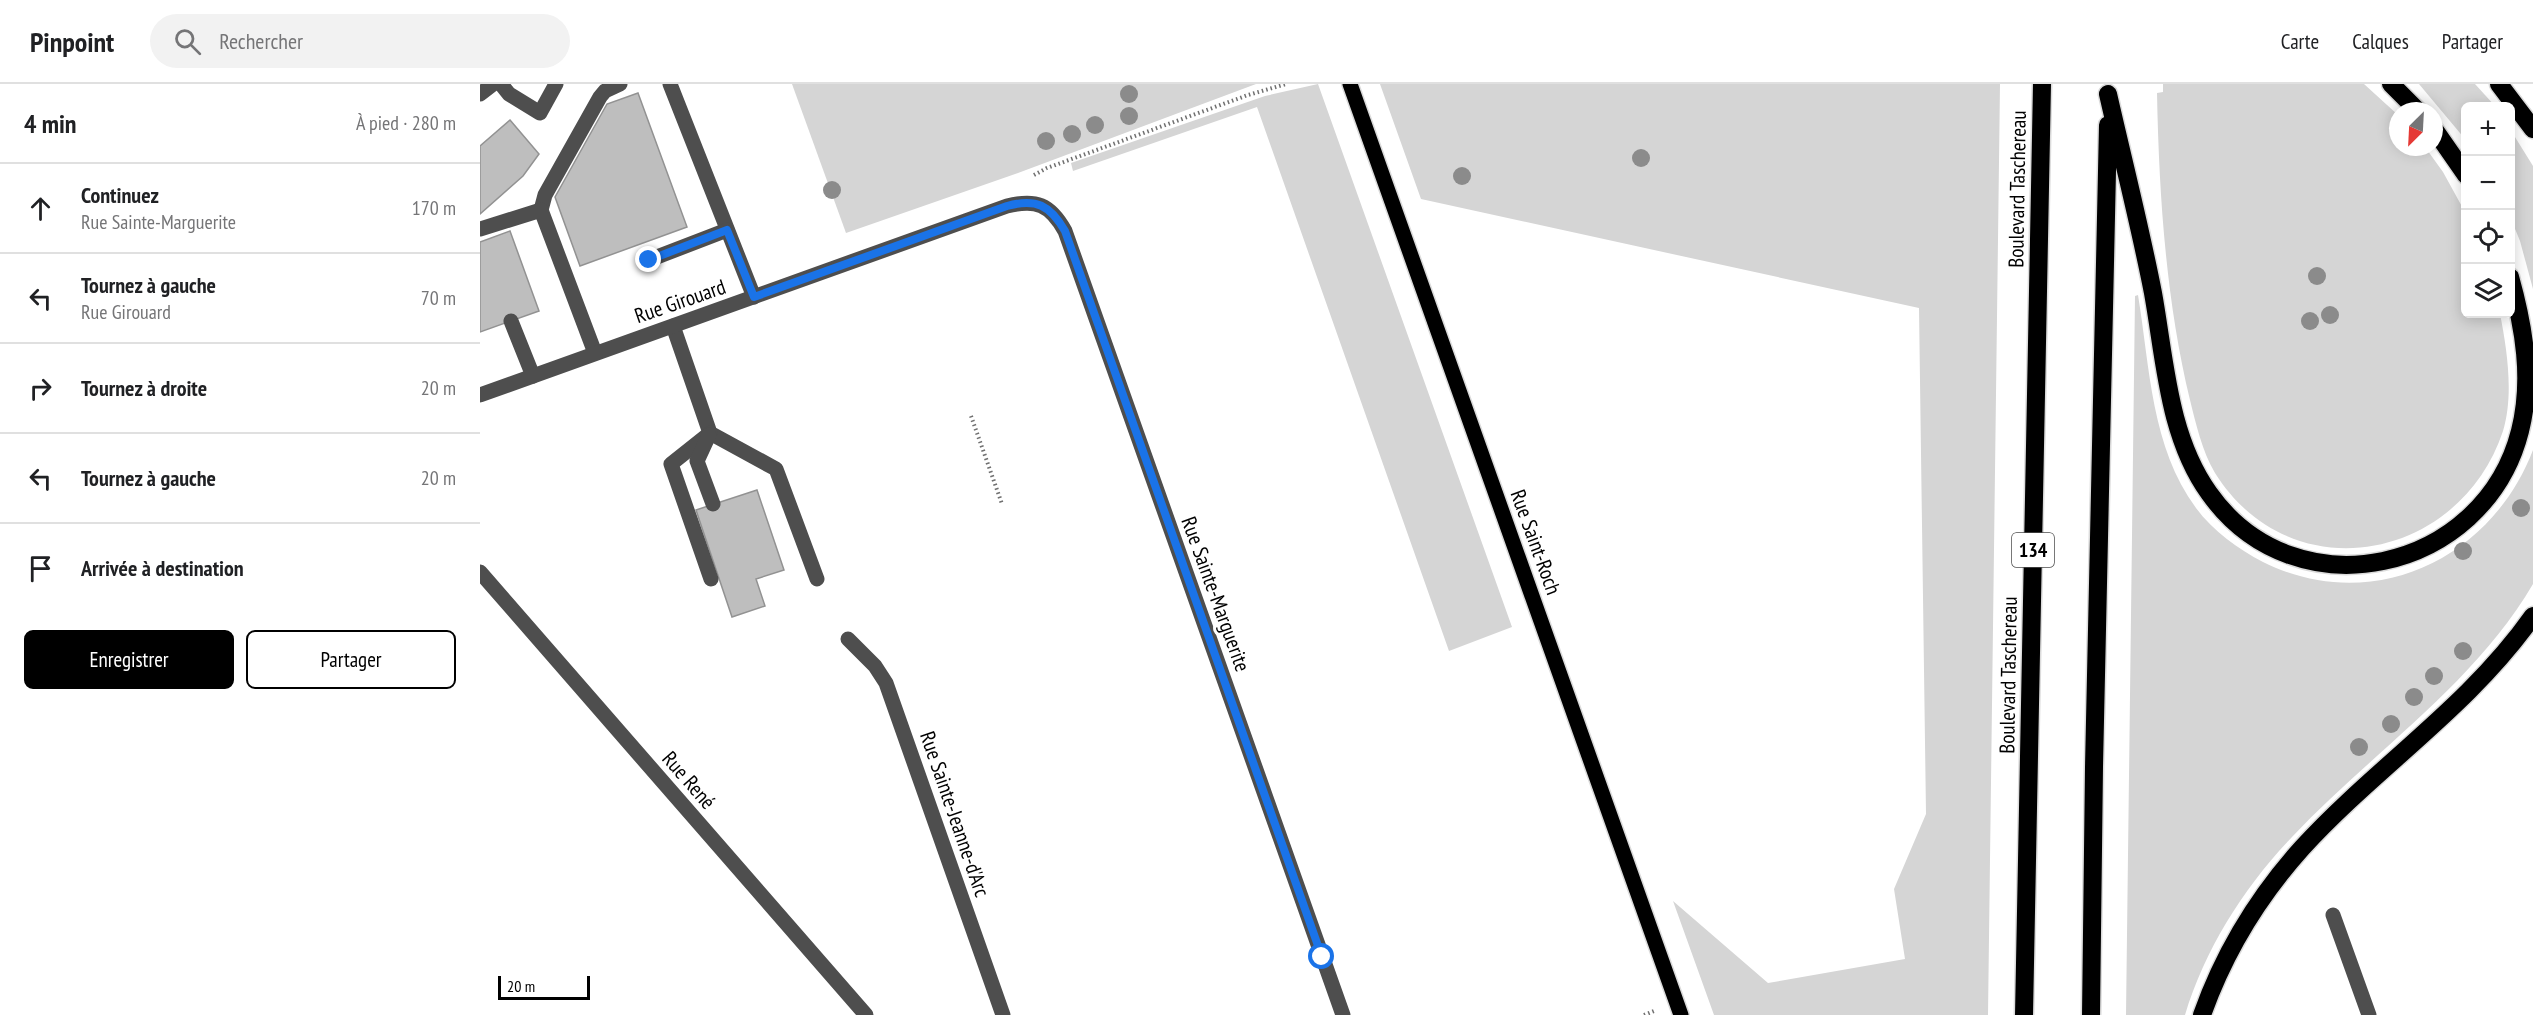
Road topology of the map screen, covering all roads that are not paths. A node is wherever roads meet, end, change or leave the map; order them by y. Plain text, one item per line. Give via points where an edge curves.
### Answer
1 (493, 84) edge
2 (501, 84) edge
3 (556, 84) edge
4 (620, 84) edge
5 (670, 84) edge
6 (1350, 84) edge
7 (2042, 84) edge
8 (2391, 84) edge
9 (2499, 84) edge
10 (2108, 89) edge
11 (480, 94) edge
12 (2409, 102) edge
13 (2533, 129) edge
14 (2443, 142) edge
15 (2461, 168) edge
16 (1031, 202) joint
17 (541, 210) junction
18 (480, 230) edge
19 (727, 230) junction
20 (649, 260) dead end
21 (2515, 295) edge
22 (754, 297) junction
23 (512, 321) dead end
24 (673, 326) junction
25 (596, 353) junction
26 (533, 376) junction
27 (480, 395) edge
28 (710, 433) junction
29 (713, 504) dead end
30 (480, 572) edge
31 (711, 579) dead end
32 (817, 579) dead end
33 (2533, 616) edge
34 (848, 639) dead end
35 (2333, 915) dead end
36 (866, 1015) edge
37 (1004, 1015) edge
38 (1343, 1015) edge
39 (1681, 1015) edge
40 (2024, 1015) edge
41 (2091, 1015) edge
42 (2202, 1015) edge
43 (2369, 1015) edge

1 - 11 street
2 - 3 street via 509,94 540,113
4 - 17 street via 600,98 545,195
5 - 19 street
6 - 39 main road, Rue Saint-Roch
7 - 40 highway, Boulevard Taschereau / 134
8 - 12 highway
9 - 13 highway
10 - 21 highway via 2153,293 2165,371 2185,446 2200,479 2225,512 2245,531 2286,555 2346,565 2408,554 2450,532 2492,490 2520,432 2526,390 2523,330
10 - 41 highway
14 - 15 highway
16 - 22 street, Rue Girouard via 1007,206
16 - 38 street, Rue Sainte-Marguerite via 1050,211 1065,231
17 - 18 street
17 - 25 street
19 - 20 street
19 - 22 street
22 - 24 street, Rue Girouard
23 - 26 street
24 - 25 street, Rue Girouard
24 - 28 street
25 - 26 street, Rue Girouard
26 - 27 street, Rue Girouard
28 - 29 street via 697,461
28 - 31 street via 670,464
28 - 32 street via 776,469
30 - 36 street, Rue René
33 - 42 highway via 2475,686 2320,830 2289,864 2228,953
34 - 37 street, Rue Sainte-Jeanne-d'Arc via 886,683
35 - 43 street

